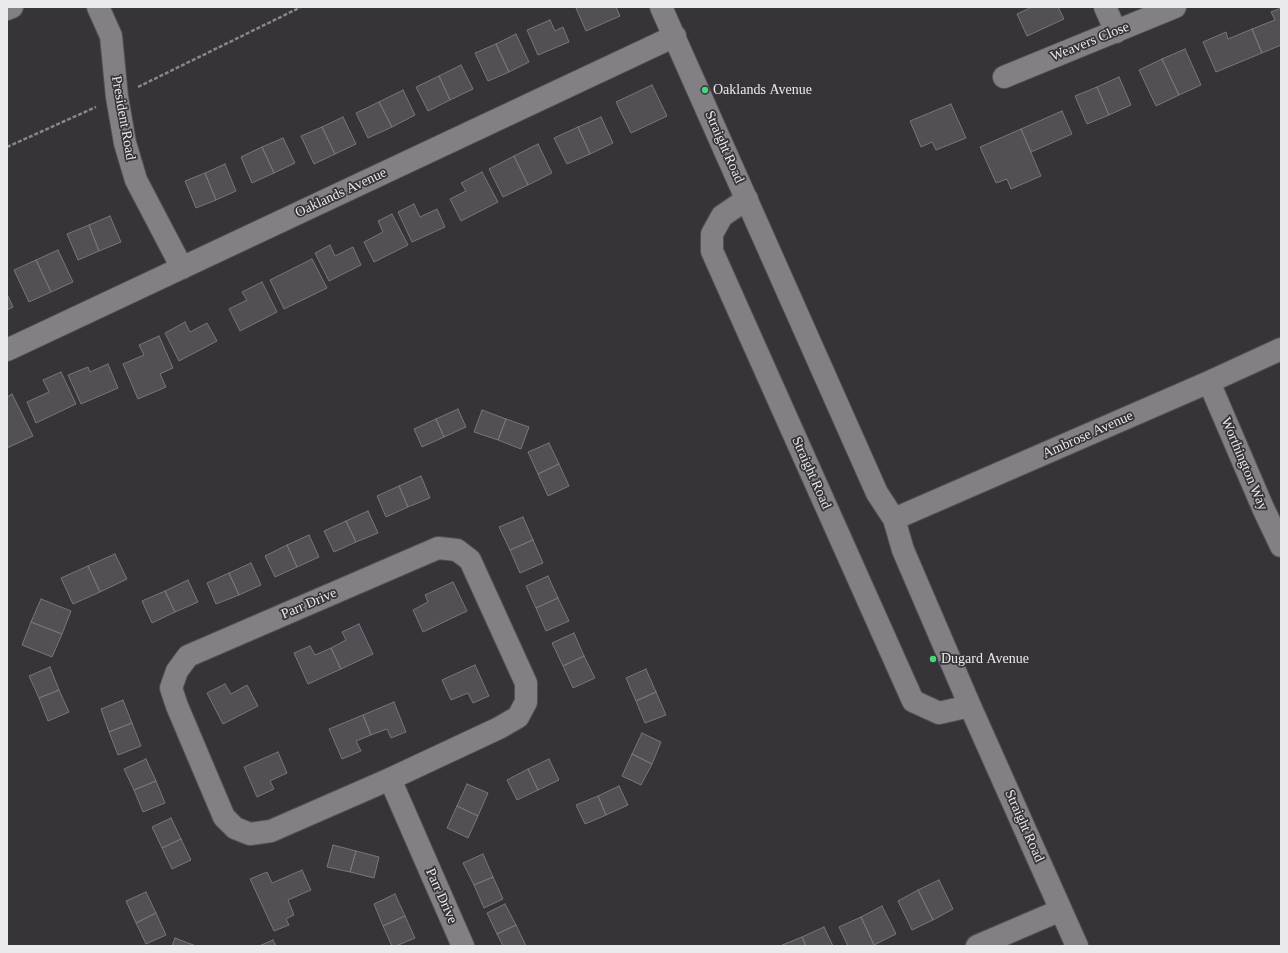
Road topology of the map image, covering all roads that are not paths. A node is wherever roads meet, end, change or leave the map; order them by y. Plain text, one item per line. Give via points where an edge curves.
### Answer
1 (12, 7) edge
2 (98, 7) edge
3 (662, 7) edge
4 (1105, 7) edge
5 (1175, 7) edge
6 (7, 9) edge
7 (1116, 32) junction
8 (675, 36) junction
9 (1004, 77) dead end
10 (747, 199) junction
11 (182, 268) junction
12 (1281, 349) edge
13 (7, 350) edge
14 (1209, 382) junction
15 (894, 519) junction
16 (1281, 546) edge
17 (970, 706) junction
18 (390, 779) junction
19 (1061, 910) junction
20 (463, 946) edge
21 (977, 946) edge
22 (1077, 946) edge

1 - 6 street
2 - 11 street, President Road via 111,36 125,142 136,180
3 - 8 street, Straight Road
4 - 7 street
5 - 7 street, Weavers Close
7 - 9 street, Weavers Close
8 - 10 street, Straight Road
8 - 11 street, Oaklands Avenue
10 - 15 street, Straight Road via 877,493
10 - 17 street, Straight Road via 722,216 712,234 712,250 913,701 939,713
11 - 13 street, Oaklands Avenue
12 - 14 street, Ambrose Avenue
14 - 15 street, Ambrose Avenue
14 - 16 street, Worthington Way
15 - 17 street, Straight Road via 903,550
17 - 19 street, Straight Road
18 - 18 street, Parr Drive via 271,831 250,834 236,828 224,817 177,706 171,688 177,671 188,656 438,548 457,550 470,560 526,683 526,702 518,717 499,728
18 - 20 street, Parr Drive
19 - 21 street
19 - 22 street, Straight Road

